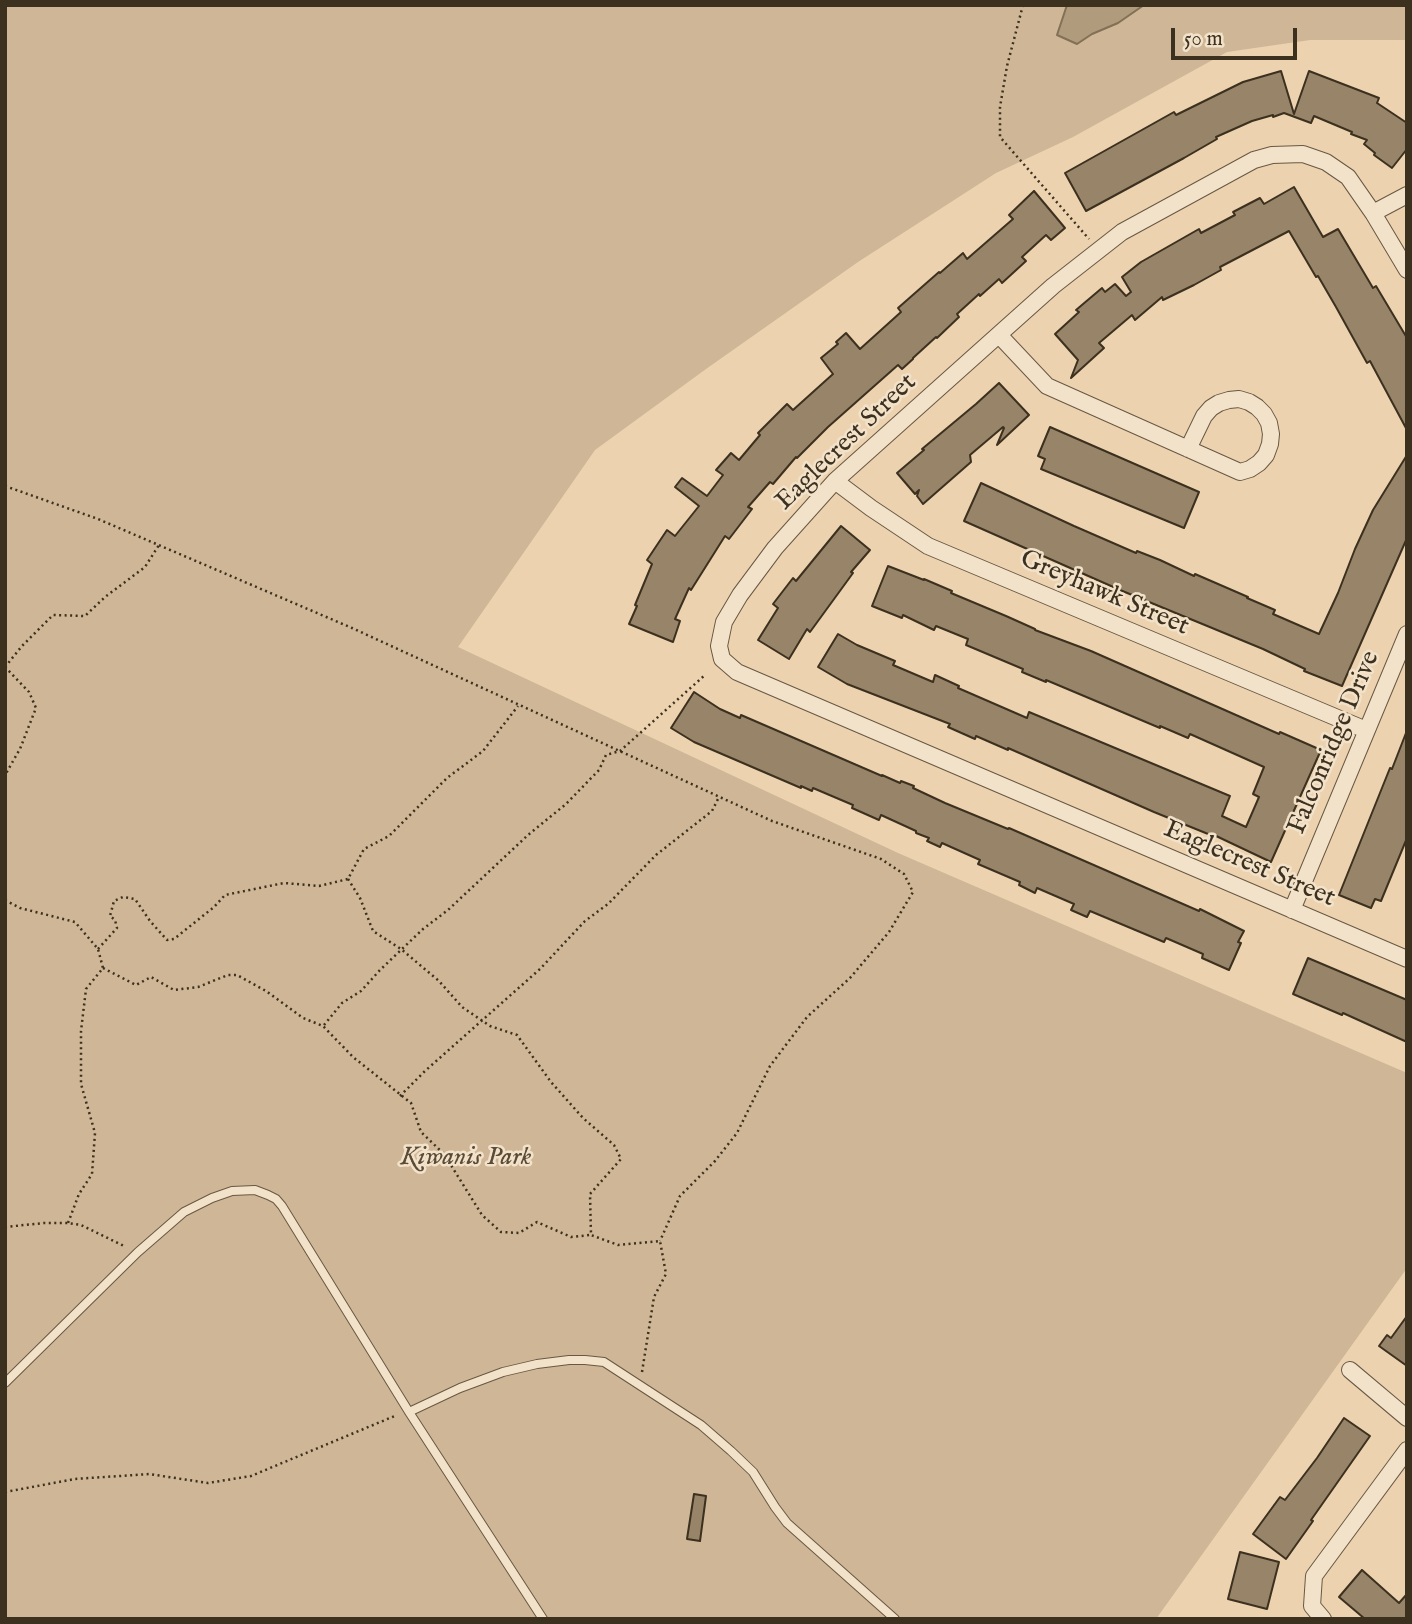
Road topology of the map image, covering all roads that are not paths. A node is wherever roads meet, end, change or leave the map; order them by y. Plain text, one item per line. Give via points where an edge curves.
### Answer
1 (1407, 195) edge
2 (1373, 213) junction
3 (1407, 270) edge
4 (999, 335) junction
5 (1188, 449) junction
6 (835, 481) junction
7 (1407, 634) edge
8 (1366, 730) junction
9 (1292, 910) junction
10 (1407, 959) edge
11 (1350, 1370) dead end
12 (5, 1383) edge
13 (409, 1412) junction
14 (1407, 1418) edge
15 (1407, 1450) edge
16 (543, 1619) edge
17 (895, 1619) edge
18 (1323, 1619) edge

1 - 2 street
2 - 3 street, Eaglecrest Street
2 - 4 street, Eaglecrest Street via 1348,177 1326,162 1303,154 1254,160 1122,232
4 - 5 street via 1047,386
4 - 6 street, Eaglecrest Street
5 - 5 street via 1240,472 1250,469 1266,454 1269,423 1248,402 1219,403 1204,415
6 - 8 street, Greyhawk Street via 928,546
6 - 9 street, Eaglecrest Street via 740,595 724,622 719,646 722,659 737,672
7 - 8 street, Falconridge Drive
8 - 9 street, Falconridge Drive
9 - 10 street, Eaglecrest Street
11 - 14 street
12 - 13 lane via 170,1222 212,1198 255,1190 282,1206
13 - 16 lane
13 - 17 lane via 460,1388 537,1364 604,1362 701,1425 732,1451 753,1472 787,1523
15 - 18 street via 1314,1576 1312,1606

